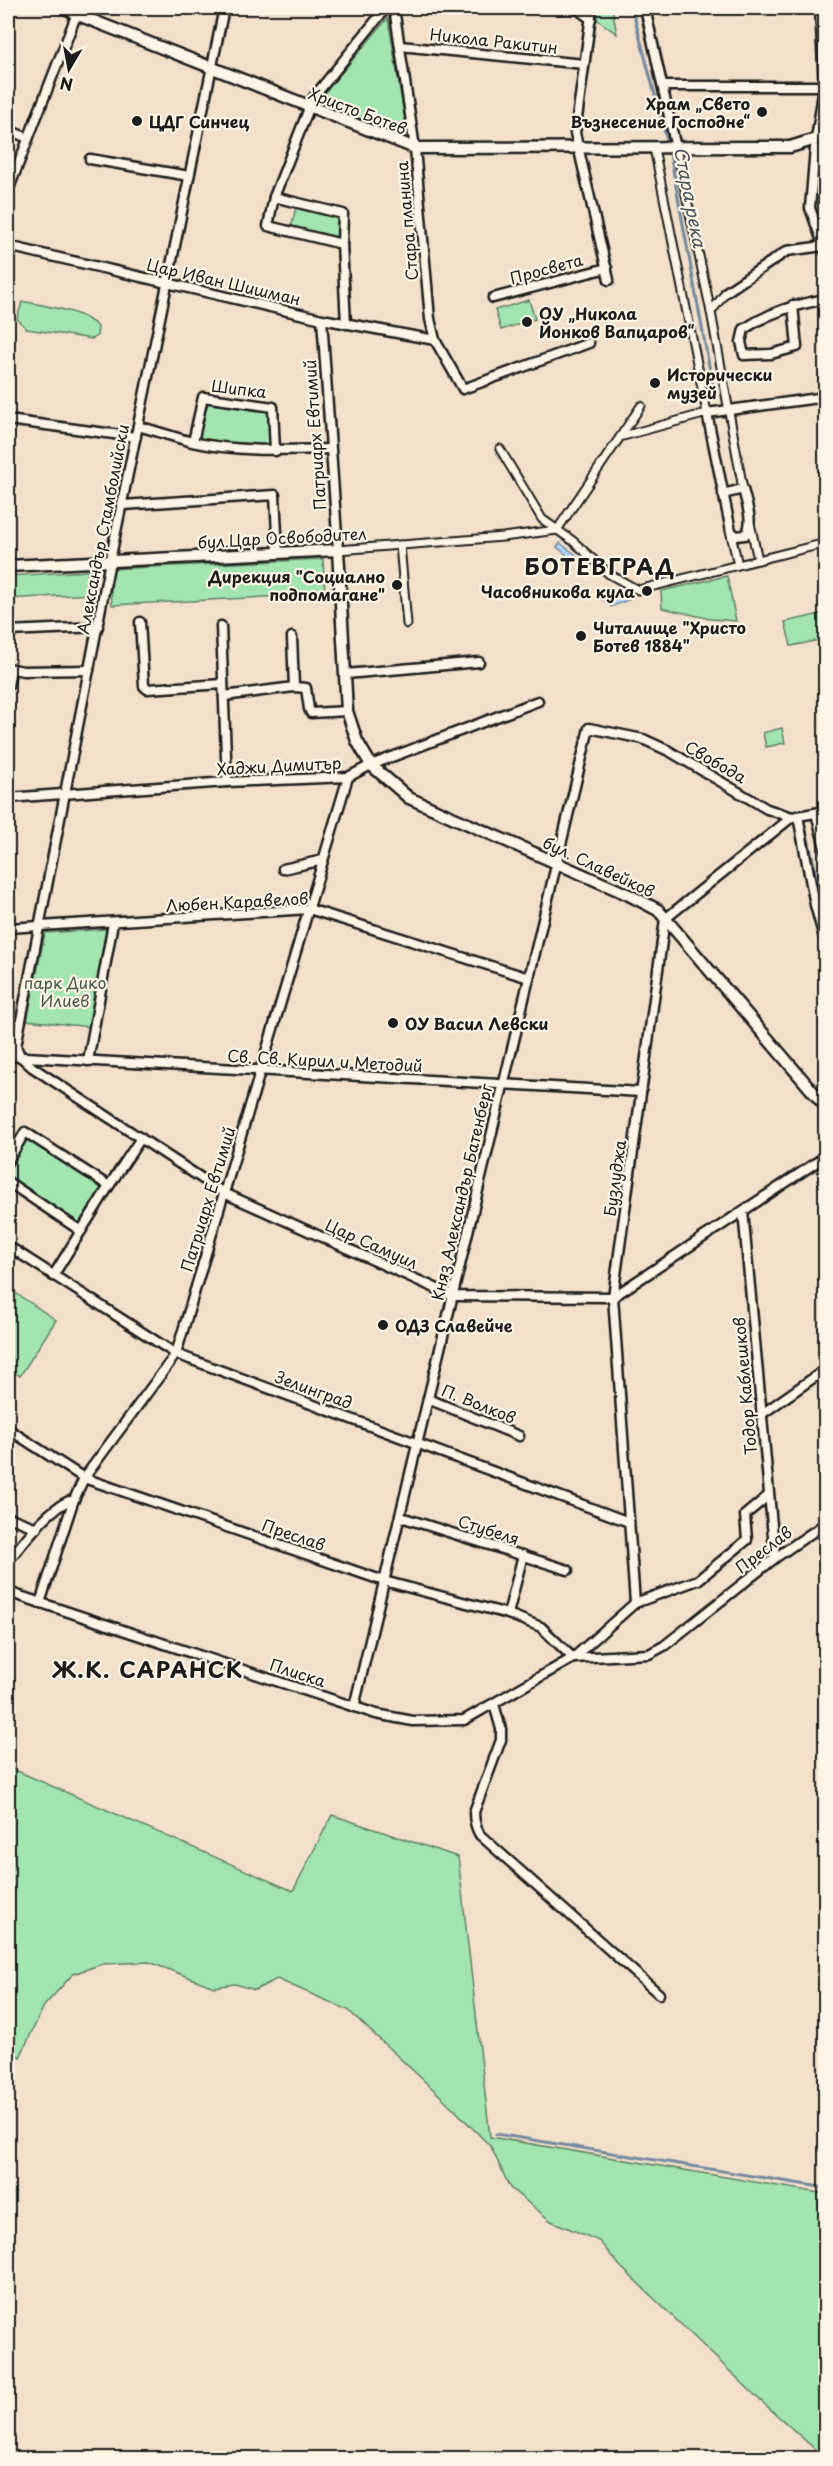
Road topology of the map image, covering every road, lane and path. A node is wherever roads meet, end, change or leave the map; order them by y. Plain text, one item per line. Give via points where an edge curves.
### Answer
1 (66, 8) edge
2 (224, 8) edge
3 (386, 8) edge
4 (394, 8) edge
5 (576, 8) edge
6 (592, 8) edge
7 (645, 8) edge
8 (820, 8) edge
9 (77, 11) edge
10 (591, 19) junction
11 (400, 46) junction
12 (585, 64) junction
13 (211, 68) junction
14 (663, 86) junction
15 (824, 86) edge
16 (310, 108) junction
17 (8, 130) edge
18 (28, 138) junction
19 (819, 141) edge
20 (415, 148) junction
21 (578, 148) junction
22 (656, 148) junction
23 (675, 148) junction
24 (90, 159) dead end
25 (189, 176) junction
26 (8, 191) edge
27 (274, 197) junction
28 (342, 244) junction
29 (8, 246) edge
30 (824, 249) edge
31 (607, 268) junction
32 (609, 280) dead end
33 (166, 282) junction
34 (726, 292) joint
35 (493, 298) dead end
36 (825, 299) edge
37 (793, 305) junction
38 (711, 312) junction
39 (322, 319) junction
40 (346, 324) junction
41 (435, 340) junction
42 (589, 343) dead end
43 (825, 397) edge
44 (641, 406) dead end
45 (728, 409) junction
46 (707, 413) junction
47 (8, 420) edge
48 (138, 426) junction
49 (622, 436) junction
50 (136, 437) junction
51 (193, 442) junction
52 (330, 449) junction
53 (500, 449) dead end
54 (275, 451) junction
55 (743, 489) junction
56 (723, 494) junction
57 (123, 505) junction
58 (750, 524) junction
59 (730, 527) junction
60 (557, 530) junction
61 (825, 543) edge
62 (399, 545) junction
63 (338, 550) junction
64 (279, 553) junction
65 (758, 560) junction
66 (110, 561) junction
67 (738, 565) junction
68 (8, 566) edge
69 (140, 622) dead end
70 (406, 624) dead end
71 (221, 626) dead end
72 (98, 627) junction
73 (8, 631) edge
74 (292, 637) dead end
75 (479, 662) dead end
76 (9, 668) edge
77 (89, 670) junction
78 (346, 674) junction
79 (223, 684) junction
80 (8, 686) edge
81 (294, 687) junction
82 (224, 696) junction
83 (538, 701) dead end
84 (348, 711) junction
85 (589, 728) joint
86 (371, 765) junction
87 (348, 777) junction
88 (227, 782) junction
89 (65, 793) junction
90 (8, 798) edge
91 (821, 812) edge
92 (795, 817) junction
93 (825, 852) edge
94 (323, 860) junction
95 (558, 863) junction
96 (284, 869) dead end
97 (309, 909) junction
98 (665, 919) junction
99 (113, 923) junction
100 (40, 926) junction
101 (8, 927) edge
102 (825, 945) edge
103 (530, 978) junction
104 (8, 1056) edge
105 (20, 1056) junction
106 (87, 1061) junction
107 (260, 1072) junction
108 (502, 1085) junction
109 (641, 1092) junction
110 (825, 1107) edge
111 (141, 1138) junction
112 (825, 1156) edge
113 (8, 1161) edge
114 (8, 1182) edge
115 (109, 1186) junction
116 (224, 1192) junction
117 (743, 1211) junction
118 (81, 1231) junction
119 (8, 1246) edge
120 (54, 1275) junction
121 (453, 1296) junction
122 (613, 1297) junction
123 (176, 1354) junction
124 (825, 1369) edge
125 (428, 1399) junction
126 (762, 1414) junction
127 (8, 1429) edge
128 (519, 1436) dead end
129 (417, 1444) junction
130 (84, 1478) junction
131 (769, 1495) junction
132 (74, 1502) junction
133 (8, 1517) edge
134 (401, 1517) junction
135 (629, 1522) junction
136 (825, 1522) edge
137 (37, 1528) junction
138 (523, 1556) junction
139 (775, 1558) junction
140 (8, 1561) edge
141 (568, 1570) dead end
142 (384, 1581) junction
143 (8, 1592) edge
144 (40, 1603) junction
145 (635, 1603) junction
146 (508, 1614) junction
147 (573, 1659) junction
148 (494, 1704) junction
149 (354, 1707) junction
150 (659, 1994) dead end

1 - 9 street, Христо Ботев
2 - 13 street, Александър Стамболийски
3 - 16 street via 313,98
4 - 11 street, Стара планина
5 - 10 street
6 - 10 street
7 - 14 street
8 - 15 street
9 - 13 street, Христо Ботев
9 - 18 street
10 - 12 street
11 - 12 street, Никола Ракитин
11 - 20 street, Стара планина
12 - 21 street via 575,133
13 - 16 street, Христо Ботев
13 - 25 street, Александър Стамболийски
14 - 15 street
14 - 23 street
15 - 19 street
16 - 20 street, Христо Ботев
16 - 27 street
17 - 18 street
18 - 26 street
19 - 23 street, Христо Ботев via 790,147
19 - 30 street via 810,208
20 - 21 street, Христо Ботев
20 - 41 street, Стара планина
21 - 22 street, Христо Ботев
21 - 31 street
22 - 23 street, Христо Ботев
22 - 46 street
23 - 38 street
24 - 25 street
25 - 33 street, Александър Стамболийски
27 - 28 street via 343,214
27 - 28 street via 268,226
28 - 40 street
29 - 33 street, Цар Иван Шишман
30 - 34 street via 787,250
31 - 32 street
31 - 35 street, Просвета
33 - 39 street, Цар Иван Шишман
33 - 48 street, Александър Стамболийски
34 - 38 street
36 - 37 street
37 - 37 street via 744,329 744,355 771,354 797,347
38 - 45 street
39 - 40 street, Цар Иван Шишман
39 - 52 street, Патриарх Евтимий
40 - 41 street, Цар Иван Шишман
41 - 42 street, Стара планина via 463,389
43 - 45 street
44 - 49 street
45 - 46 street
45 - 55 street
46 - 49 street
46 - 56 street
47 - 50 street
48 - 50 street, Александър Стамболийски
48 - 51 street
49 - 60 street
50 - 57 street, Александър Стамболийски
51 - 54 street
51 - 54 street, Шипка via 203,397 273,408
52 - 54 street
52 - 63 street, Патриарх Евтимий
53 - 60 street via 542,519
55 - 56 street
55 - 58 street
56 - 59 street
57 - 64 street via 275,495
57 - 66 street, Александър Стамболийски
58 - 59 street via 747,533 739,536
58 - 65 street
59 - 67 street
60 - 62 street, бул.Цар Освободител
60 - 67 street via 609,573 638,590
61 - 65 street
62 - 63 street, бул.Цар Освободител
62 - 70 street
63 - 64 street, бул.Цар Освободител
63 - 78 street
64 - 66 street, бул.Цар Освободител
65 - 67 street
66 - 68 street, бул.Цар Освободител
66 - 72 street, Александър Стамболийски
69 - 79 street via 147,689
71 - 79 street
72 - 73 street
72 - 77 street, Александър Стамболийски
74 - 81 street
75 - 78 street
76 - 77 street
76 - 80 street
77 - 89 street, Александър Стамболийски
78 - 84 street
79 - 82 street
81 - 82 street
81 - 84 street via 306,688 311,713
82 - 88 street
83 - 86 street, Хаджи Димитър
84 - 86 street, бул. Славейков via 357,741
85 - 92 street, Свобода via 643,739 767,809
85 - 95 street, Княз Александър Батенберг
86 - 87 street, Хаджи Димитър
86 - 95 street, бул. Славейков via 409,798
87 - 88 street, Хаджи Димитър
87 - 94 street, Патриарх Евтимий
88 - 89 street, Хаджи Димитър
89 - 90 street, Хаджи Димитър
89 - 100 street, Александър Стамболийски
91 - 92 street, Свобода
91 - 93 street
92 - 98 street
92 - 102 street
94 - 96 street
94 - 97 street, Патриарх Евтимий
95 - 98 street, бул. Славейков via 647,903
95 - 103 street, Княз Александър Батенберг
97 - 99 street, Любен Каравелов
97 - 103 street, Любен Каравелов
97 - 107 street, Патриарх Евтимий
98 - 109 street, Бузлуджа
98 - 110 street, бул. Славейков
99 - 100 street, Любен Каравелов
99 - 106 street
100 - 101 street, Любен Каравелов
100 - 105 street, Александър Стамболийски via 16,1047
103 - 108 street, Княз Александър Батенберг
104 - 105 street, Св. Св. Кирил и Методий
105 - 106 street, Св. Св. Кирил и Методий
105 - 111 street, Цар Самуил
106 - 107 street, Св. Св. Кирил и Методий
107 - 108 street, Св. Св. Кирил и Методий
107 - 116 street, Патриарх Евтимий
108 - 109 street, Св. Св. Кирил и Методий
108 - 121 street, Княз Александър Батенберг
109 - 122 street, Бузлуджа
111 - 115 street
111 - 116 street, Цар Самуил
112 - 117 street
113 - 115 street via 25,1132
114 - 118 street
115 - 118 street
116 - 121 street, Цар Самуил
116 - 123 street, Патриарх Евтимий
117 - 122 street
117 - 126 street, Тодор Каблешков
118 - 120 street
119 - 120 street, Зелинград
120 - 123 street, Зелинград
121 - 122 street, Цар Самуил
121 - 125 street, Княз Александър Батенберг
122 - 135 street, Бузлуджа
123 - 129 street, Зелинград
123 - 130 street, Патриарх Евтимий
124 - 126 street
125 - 128 street, П. Волков
125 - 129 street, Княз Александър Батенберг
126 - 131 street, Тодор Каблешков
127 - 130 street, Преслав
129 - 134 street, Княз Александър Батенберг
129 - 135 street, Зелинград
130 - 132 street, Патриарх Евтимий
130 - 142 street, Преслав
131 - 139 street, Тодор Каблешков
131 - 145 street, Преслав via 745,1515 747,1540 698,1580
132 - 137 street via 63,1503
132 - 144 street, Патриарх Евтимий
133 - 137 street
134 - 138 street, Стубеля
134 - 142 street, Княз Александър Батенберг
135 - 145 street, Бузлуджа
136 - 139 street, Преслав
137 - 140 street
138 - 141 street, Стубеля
138 - 146 street
139 - 147 street, Преслав via 649,1654
142 - 146 street, Преслав
142 - 149 street, Княз Александър Батенберг
143 - 144 street, Плиска
144 - 149 street, Плиска
145 - 147 street, Плиска
146 - 147 street, Преслав via 541,1627
147 - 148 street, Плиска
148 - 149 street, Плиска via 464,1720 423,1721
148 - 150 street via 501,1740 474,1812 477,1830

